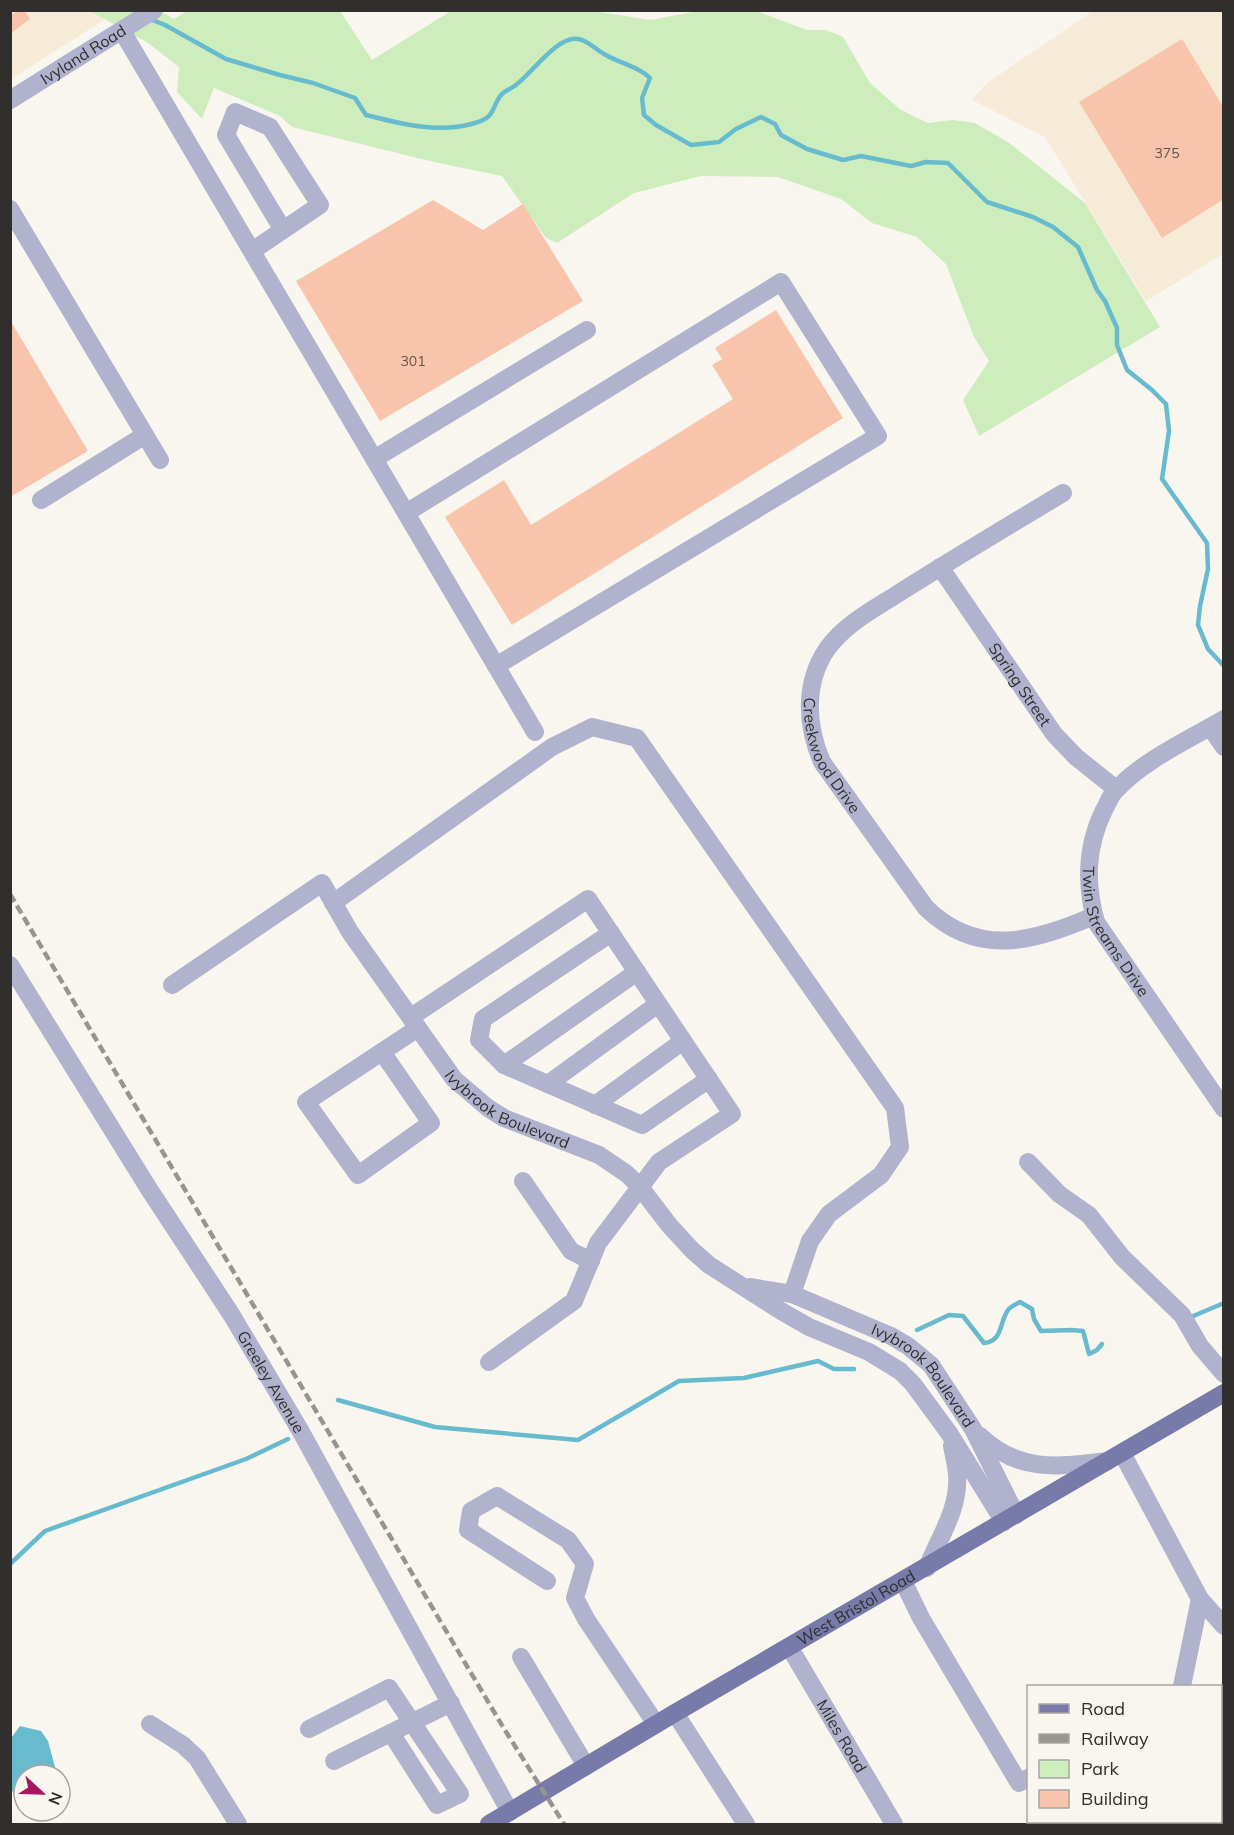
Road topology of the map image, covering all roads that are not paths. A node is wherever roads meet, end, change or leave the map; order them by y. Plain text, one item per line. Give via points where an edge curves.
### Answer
1 (154, 10) edge
2 (122, 31) junction
3 (10, 100) edge
4 (10, 209) edge
5 (283, 230) junction
6 (252, 251) junction
7 (587, 330) dead end
8 (145, 435) junction
9 (374, 459) junction
10 (160, 460) dead end
11 (1063, 493) dead end
12 (41, 500) dead end
13 (406, 513) junction
14 (940, 567) junction
15 (496, 666) junction
16 (1217, 723) edge
17 (535, 732) dead end
18 (1224, 747) edge
19 (1116, 789) junction
20 (333, 903) junction
21 (1094, 916) junction
22 (611, 933) junction
23 (10, 965) edge
24 (637, 972) junction
25 (172, 985) dead end
26 (658, 1004) junction
27 (415, 1022) junction
28 (683, 1041) junction
29 (382, 1052) junction
30 (504, 1065) junction
31 (709, 1079) junction
32 (548, 1084) junction
33 (595, 1105) junction
34 (1224, 1108) edge
35 (1028, 1162) dead end
36 (524, 1181) dead end
37 (640, 1187) junction
38 (591, 1261) junction
39 (743, 1285) junction
40 (792, 1294) junction
41 (489, 1362) dead end
42 (1224, 1374) edge
43 (1224, 1393) edge
44 (973, 1429) junction
45 (949, 1433) junction
46 (1115, 1457) junction
47 (1010, 1518) junction
48 (927, 1568) junction
49 (547, 1581) dead end
50 (903, 1581) junction
51 (1200, 1599) junction
52 (1224, 1626) edge
53 (790, 1648) junction
54 (521, 1657) dead end
55 (1182, 1685) edge
56 (451, 1703) junction
57 (675, 1713) junction
58 (412, 1722) junction
59 (150, 1724) dead end
60 (656, 1724) junction
61 (309, 1729) dead end
62 (391, 1733) junction
63 (334, 1761) dead end
64 (586, 1766) junction
65 (1027, 1779) edge
66 (510, 1812) junction
67 (238, 1824) edge
68 (489, 1824) edge
69 (746, 1824) edge
70 (894, 1824) edge

1 - 2 street, Ivyland Road
2 - 3 street, Ivyland Road
2 - 6 street
4 - 8 street
5 - 5 street via 320,205 270,127 235,112 226,135
5 - 6 street
6 - 9 street
7 - 9 street
8 - 10 street
8 - 12 street
9 - 13 street
11 - 14 street, Creekwood Drive
13 - 15 street
13 - 15 street via 781,282 878,436
14 - 19 street, Spring Street via 1054,734 1076,758
14 - 21 street, Creekwood Drive via 851,624 826,650 811,686 809,710 818,753 926,908 956,931 1000,942 1052,933
15 - 17 street
16 - 18 street
16 - 19 street, Twin Streams Drive via 1145,765
19 - 21 street, Twin Streams Drive via 1098,823 1090,855 1087,875
20 - 25 street, Ivybrook Boulevard via 322,883
20 - 27 street, Ivybrook Boulevard
20 - 40 street via 552,747 592,727 637,738 895,1108 900,1147 881,1175 829,1214 810,1241
21 - 34 street, Twin Streams Drive
22 - 24 street
22 - 27 street via 588,899
22 - 30 street via 483,1019 479,1040
23 - 56 street, Greeley Avenue via 237,1323
24 - 26 street
24 - 30 street
26 - 28 street
26 - 32 street
27 - 29 street
27 - 37 street, Ivybrook Boulevard via 463,1089 488,1108 599,1155
28 - 31 street
28 - 33 street
29 - 29 street via 306,1102 358,1175 430,1123
30 - 32 street
31 - 33 street via 642,1125
31 - 37 street via 732,1114 659,1162
32 - 33 street
35 - 42 street via 1059,1194 1089,1215 1122,1257 1185,1320 1200,1346
36 - 38 street via 571,1251
37 - 38 street via 598,1244
37 - 39 street, Ivybrook Boulevard via 692,1250
38 - 41 street via 574,1301
39 - 40 street, Ivybrook Boulevard
39 - 45 street, Ivybrook Boulevard via 809,1327 894,1367 913,1384
40 - 44 street, Ivybrook Boulevard via 891,1335 908,1346 940,1377
43 - 46 main road, West Bristol Road
44 - 46 street, Ivybrook Boulevard via 995,1450 1033,1464 1050,1467
44 - 47 street, Ivybrook Boulevard
45 - 47 street, Ivybrook Boulevard
45 - 48 street via 957,1488
46 - 47 main road, West Bristol Road
46 - 51 street
47 - 48 main road, West Bristol Road
48 - 50 main road, West Bristol Road
49 - 60 street via 468,1530 471,1511 497,1496 568,1540 585,1564 575,1598
50 - 53 main road, West Bristol Road
50 - 65 street via 1019,1783
51 - 52 street
51 - 55 street
53 - 57 main road, West Bristol Road
53 - 70 street, Miles Road
54 - 64 street
56 - 58 street
56 - 66 street, Greeley Avenue
57 - 60 main road, West Bristol Road
57 - 69 street
58 - 61 street via 389,1688
58 - 62 street
58 - 62 street via 460,1794 437,1805
59 - 67 street via 197,1758
60 - 64 main road, West Bristol Road
62 - 63 street
64 - 66 main road, West Bristol Road
66 - 68 main road, West Bristol Road

